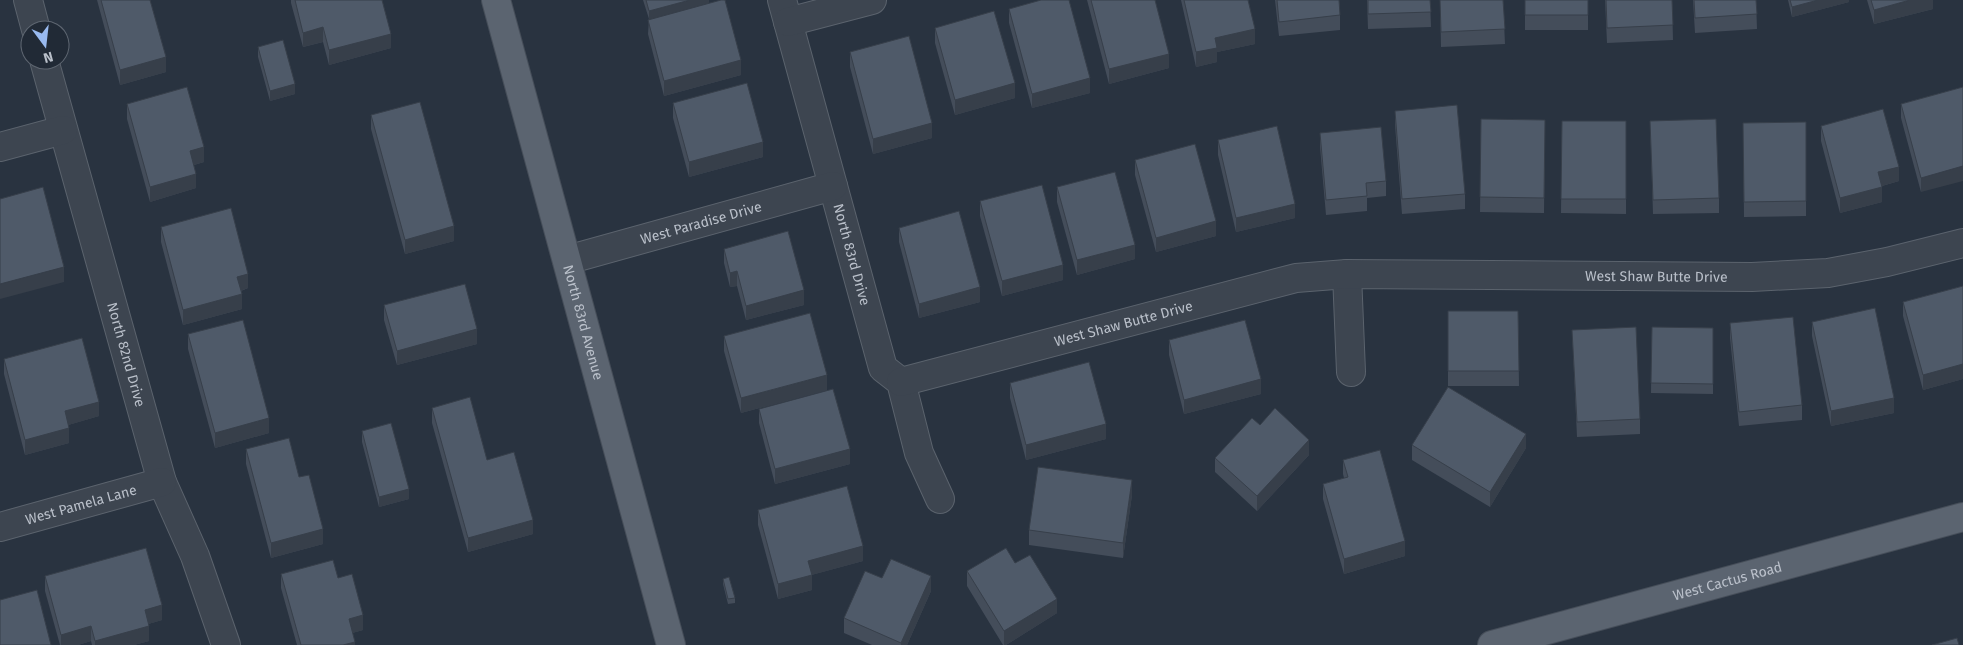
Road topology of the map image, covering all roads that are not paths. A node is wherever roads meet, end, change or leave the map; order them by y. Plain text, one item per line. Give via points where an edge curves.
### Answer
1 (28, 0) edge
2 (496, 0) edge
3 (872, 0) edge
4 (785, 11) edge
5 (33, 20) edge
6 (47, 70) edge
7 (62, 130) junction
8 (0, 147) edge
9 (833, 186) junction
10 (1963, 243) edge
11 (567, 260) junction
12 (1347, 274) junction
13 (1351, 372) dead end
14 (901, 382) junction
15 (162, 482) junction
16 (940, 499) dead end
17 (1963, 517) edge
18 (0, 527) edge
19 (226, 645) edge
20 (672, 645) edge
21 (1492, 645) edge

1 - 5 street
2 - 11 main road, North 83rd Avenue
3 - 4 street
4 - 9 street, North 83rd Drive
6 - 7 street, North 82nd Drive
7 - 8 street
7 - 15 street, North 82nd Drive
9 - 11 street, West Paradise Drive
9 - 14 street, North 83rd Drive via 883,368
10 - 12 street, West Shaw Butte Drive via 1828,273 1752,277
11 - 20 main road, North 83rd Avenue
12 - 13 street
12 - 14 street, West Shaw Butte Drive via 1296,278
14 - 16 street via 919,453
15 - 18 street, West Pamela Lane
15 - 19 street, North 82nd Drive via 195,556
17 - 21 main road, West Cactus Road

